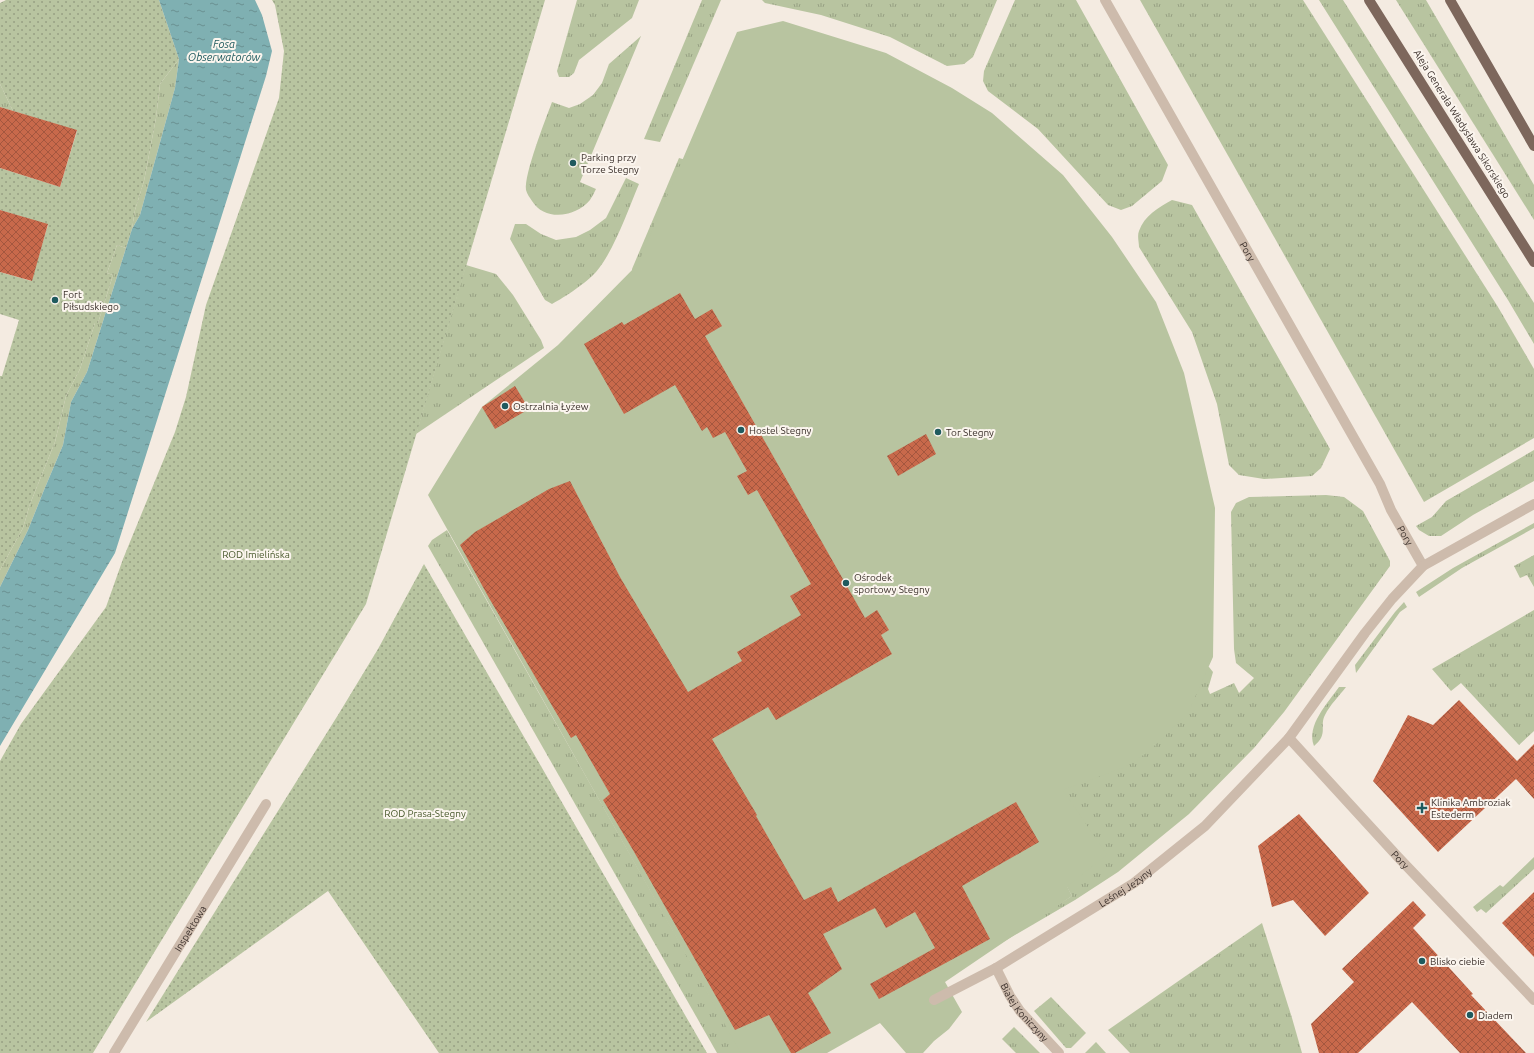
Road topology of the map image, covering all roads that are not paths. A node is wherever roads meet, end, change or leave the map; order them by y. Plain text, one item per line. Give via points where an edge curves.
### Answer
1 (1105, 0) edge
2 (1369, 0) edge
3 (1450, 0) edge
4 (1534, 146) edge
5 (1534, 262) edge
6 (1534, 504) edge
7 (1423, 566) junction
8 (1289, 738) junction
9 (266, 804) dead end
10 (996, 968) junction
11 (934, 1000) dead end
12 (1534, 1000) edge
13 (114, 1053) edge
14 (1059, 1053) edge

1 - 7 street, Pory via 1380,484 1391,510
2 - 5 main road, Aleja Generała Władysława Sikorskiego
3 - 4 main road
6 - 7 street
7 - 8 street via 1365,633
8 - 10 street, Leśnej Jeżyny via 1205,826 1134,883
8 - 12 street, Pory
9 - 13 street, Inspektowa
10 - 11 street, Leśnej Jeżyny
10 - 14 street, Białej Koniczyny via 1020,1011

